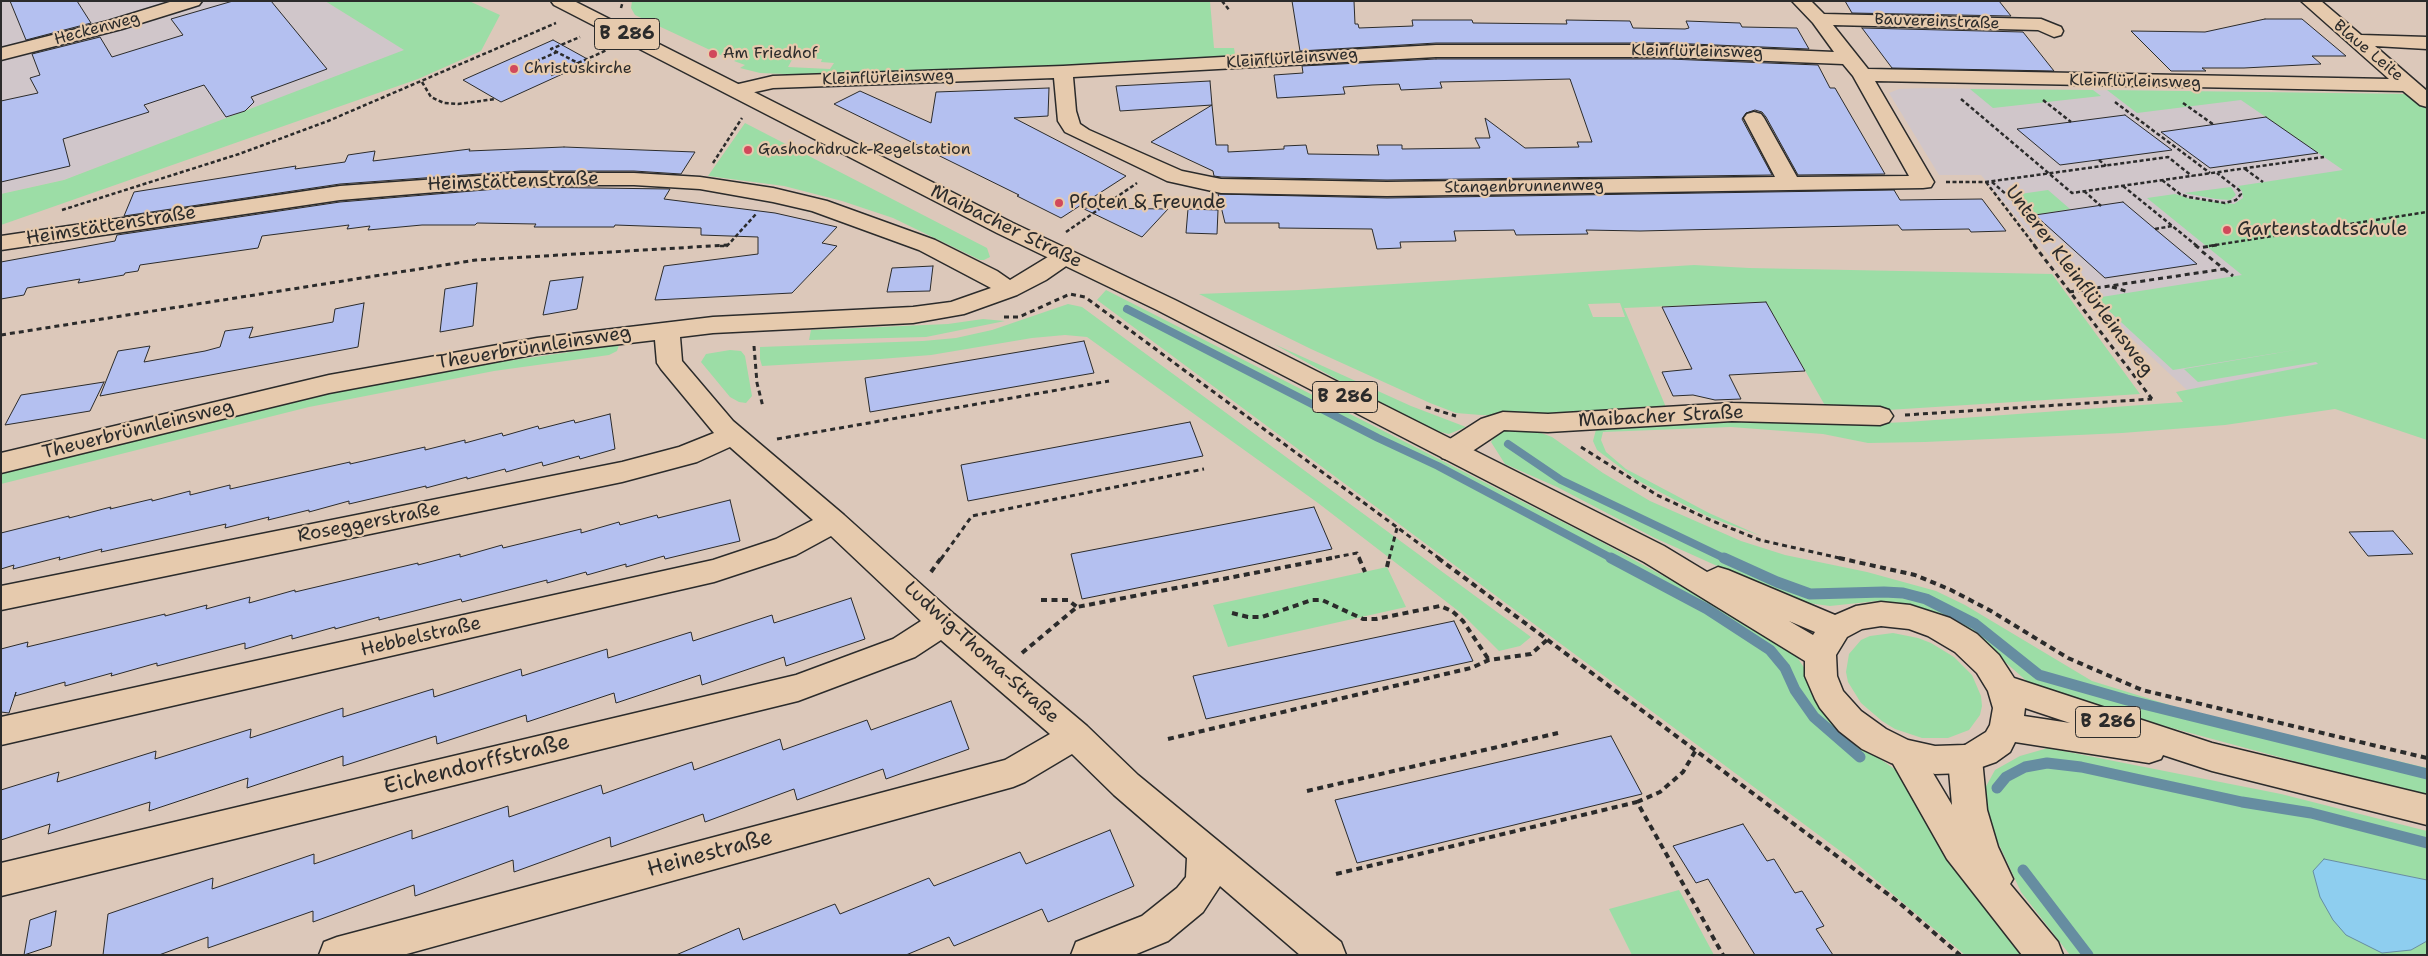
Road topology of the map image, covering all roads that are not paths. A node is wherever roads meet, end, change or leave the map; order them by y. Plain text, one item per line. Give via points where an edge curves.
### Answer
1 (193, 1) edge
2 (1801, 1) edge
3 (2310, 1) edge
4 (570, 3) edge
5 (1819, 19) junction
6 (2054, 31) dead end
7 (2354, 40) junction
8 (2427, 43) edge
9 (1, 54) edge
10 (1849, 58) junction
11 (1063, 72) junction
12 (1862, 76) junction
13 (2408, 84) junction
14 (737, 90) junction
15 (2427, 101) edge
16 (1754, 118) dead end
17 (1789, 183) junction
18 (1, 243) edge
19 (1064, 257) junction
20 (1009, 290) junction
21 (668, 329) junction
22 (1880, 416) road end
23 (739, 440) junction
24 (1452, 451) junction
25 (1, 463) edge
26 (834, 522) junction
27 (1654, 554) junction
28 (1, 598) edge
29 (944, 623) junction
30 (1836, 628) junction
31 (1820, 655) junction
32 (2003, 687) junction
33 (2006, 728) junction
34 (1, 731) edge
35 (1074, 736) junction
36 (1903, 753) junction
37 (2212, 757) junction
38 (1965, 759) junction
39 (2427, 810) edge
40 (1205, 851) junction
41 (1, 880) edge
42 (2006, 906) junction
43 (337, 955) edge
44 (1088, 955) edge
45 (1328, 955) edge
46 (2044, 955) edge

1 - 9 street, Heckenweg
2 - 5 street
3 - 7 street, Blaue Leite
4 - 14 street, Maibacher Straße / B 286
5 - 6 street, Bauvereinstraße via 2041,25
5 - 10 street
7 - 8 street
7 - 13 street, Blaue Leite
10 - 11 street, Kleinflürleinsweg via 1669,51 1494,50
10 - 12 street
11 - 14 street, Kleinflürleinsweg via 773,82
11 - 17 street, Stangenbrunnenweg via 1066,111 1072,128 1175,176 1221,186 1387,188
12 - 13 street, Kleinflürleinsweg
12 - 17 street, Stangenbrunnenweg via 1923,182
13 - 15 street, Blaue Leite
14 - 19 street, Maibacher Straße / B 286
16 - 17 street
18 - 20 street, Heimstättenstraße via 254,204 393,187 565,178 634,179 700,184 819,206 927,245 989,276
19 - 20 street, Theuerbrünnleinsweg
19 - 24 street, Maibacher Straße / B 286 via 1166,305
20 - 21 street, Theuerbrünnleinsweg via 936,313
21 - 23 street, Ludwig-Thoma-Straße via 670,364
21 - 25 street, Theuerbrünnleinsweg via 537,346 391,371
22 - 24 street, Maibacher Straße via 1732,412 1548,423 1503,421
23 - 26 street, Ludwig-Thoma-Straße
23 - 28 street, Roseggerstraße via 622,472
24 - 27 street, Maibacher Straße / B 286
26 - 29 street, Ludwig-Thoma-Straße
26 - 34 street, Hebbelstraße via 786,547 714,571
27 - 30 street, Maibacher Straße / B 286
27 - 31 street, Maibacher Straße / B 286
29 - 35 street, Ludwig-Thoma-Straße
29 - 41 street, Eichendorffstraße via 904,648 798,688
30 - 31 street
30 - 32 street via 1856,618 1881,614 1910,617 1939,627 1966,643 1983,659
31 - 36 street via 1821,676 1831,699 1850,721 1874,739
32 - 33 street via 2008,708
32 - 37 street, B 286
33 - 37 street, B 286
33 - 38 street via 1998,742
35 - 40 street, Ludwig-Thoma-Straße via 1126,785
35 - 43 street, Heinestraße via 1013,772
36 - 38 street via 1935,760
36 - 42 street via 1959,848
37 - 39 street, B 286
38 - 42 street via 1970,810 1981,847
40 - 44 street via 1203,884 1190,900 1156,929
40 - 45 street, Ludwig-Thoma-Straße
42 - 46 street

